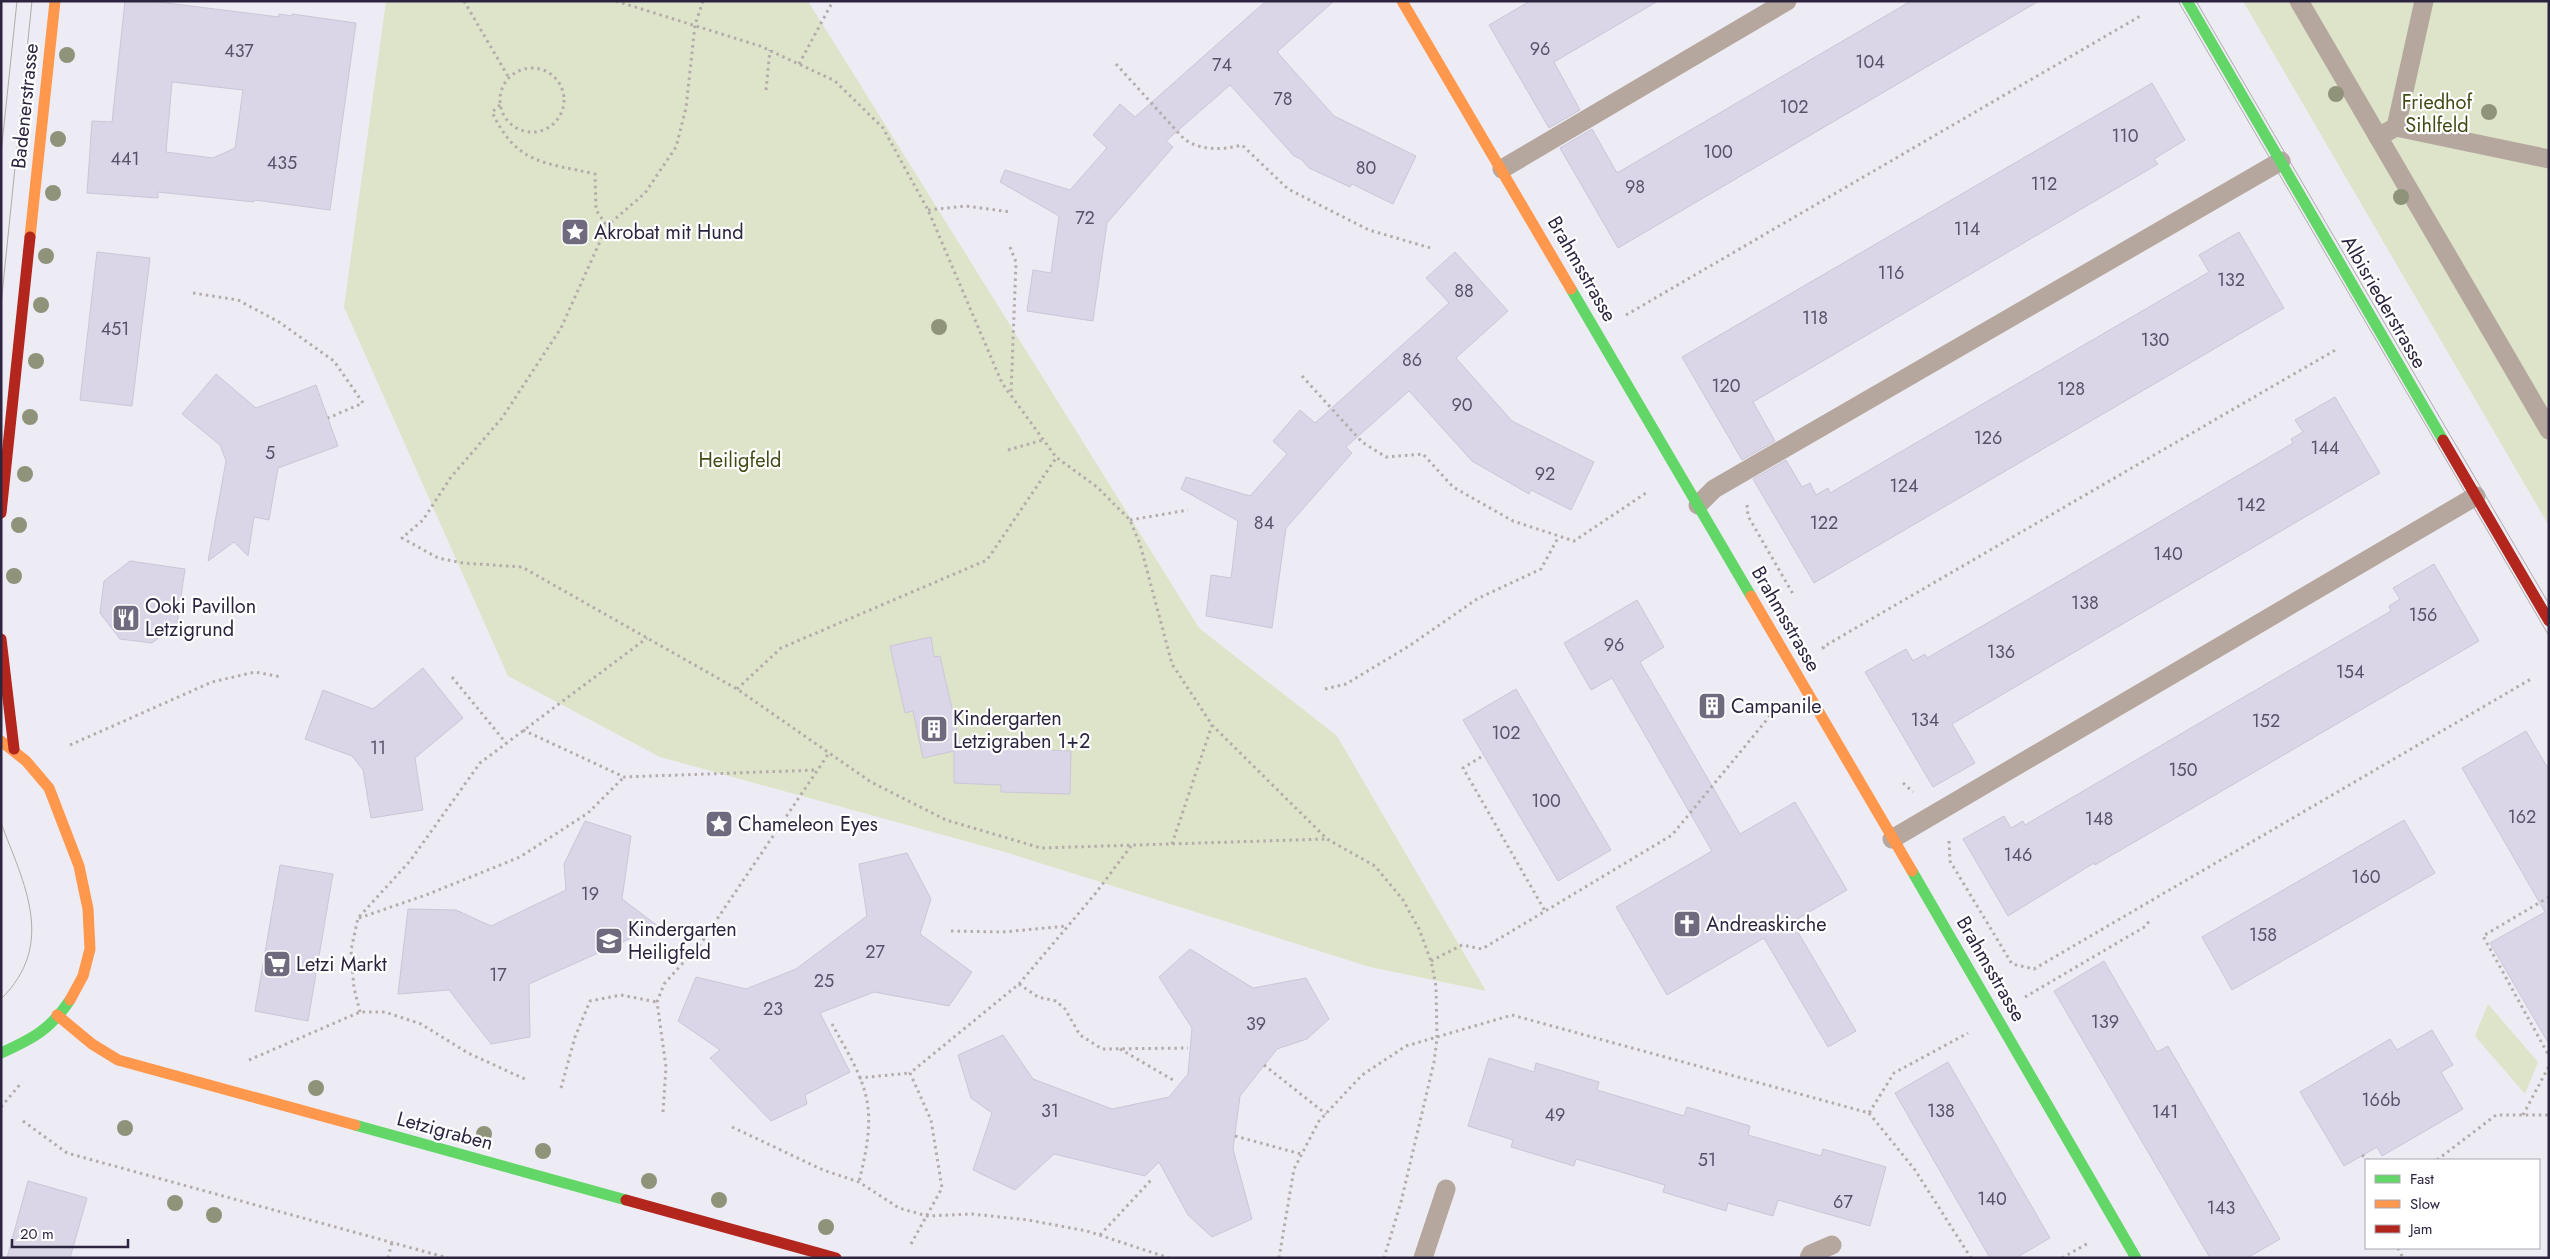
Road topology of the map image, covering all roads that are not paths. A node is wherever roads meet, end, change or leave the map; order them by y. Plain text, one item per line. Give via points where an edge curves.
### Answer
1 (55, 1) edge
2 (1402, 1) edge
3 (1787, 1) edge
4 (2187, 1) edge
5 (2299, 1) edge
6 (2424, 1) edge
7 (2396, 127) junction
8 (2378, 137) junction
9 (2549, 159) edge
10 (2280, 161) junction
11 (1502, 169) junction
12 (2549, 430) edge
13 (2476, 496) junction
14 (1698, 505) junction
15 (1, 513) edge
16 (2549, 621) edge
17 (1, 639) edge
18 (1, 741) edge
19 (14, 749) junction
20 (1892, 839) junction
21 (57, 1015) junction
22 (1, 1054) edge
23 (1446, 1188) dead end
24 (1832, 1244) dead end
25 (836, 1258) edge
26 (1423, 1258) edge
27 (1809, 1258) edge
28 (2136, 1258) edge

1 - 15 street, Badenerstrasse
2 - 11 street, Brahmsstrasse
3 - 11 lane
4 - 10 street, Albisriederstrasse
5 - 8 lane
6 - 7 lane
7 - 8 lane
7 - 9 lane
8 - 12 lane
10 - 13 street, Albisriederstrasse
10 - 14 lane via 1714,489
11 - 14 street, Brahmsstrasse
13 - 16 street, Albisriederstrasse
13 - 20 lane
14 - 20 street, Brahmsstrasse
17 - 19 street
18 - 19 street
19 - 21 street via 48,786 66,829 88,909 91,942 86,968 74,995
20 - 28 street, Brahmsstrasse
21 - 22 street via 40,1034
21 - 25 street, Letzigraben via 92,1044 118,1060
23 - 26 lane
24 - 27 lane via 1810,1254

